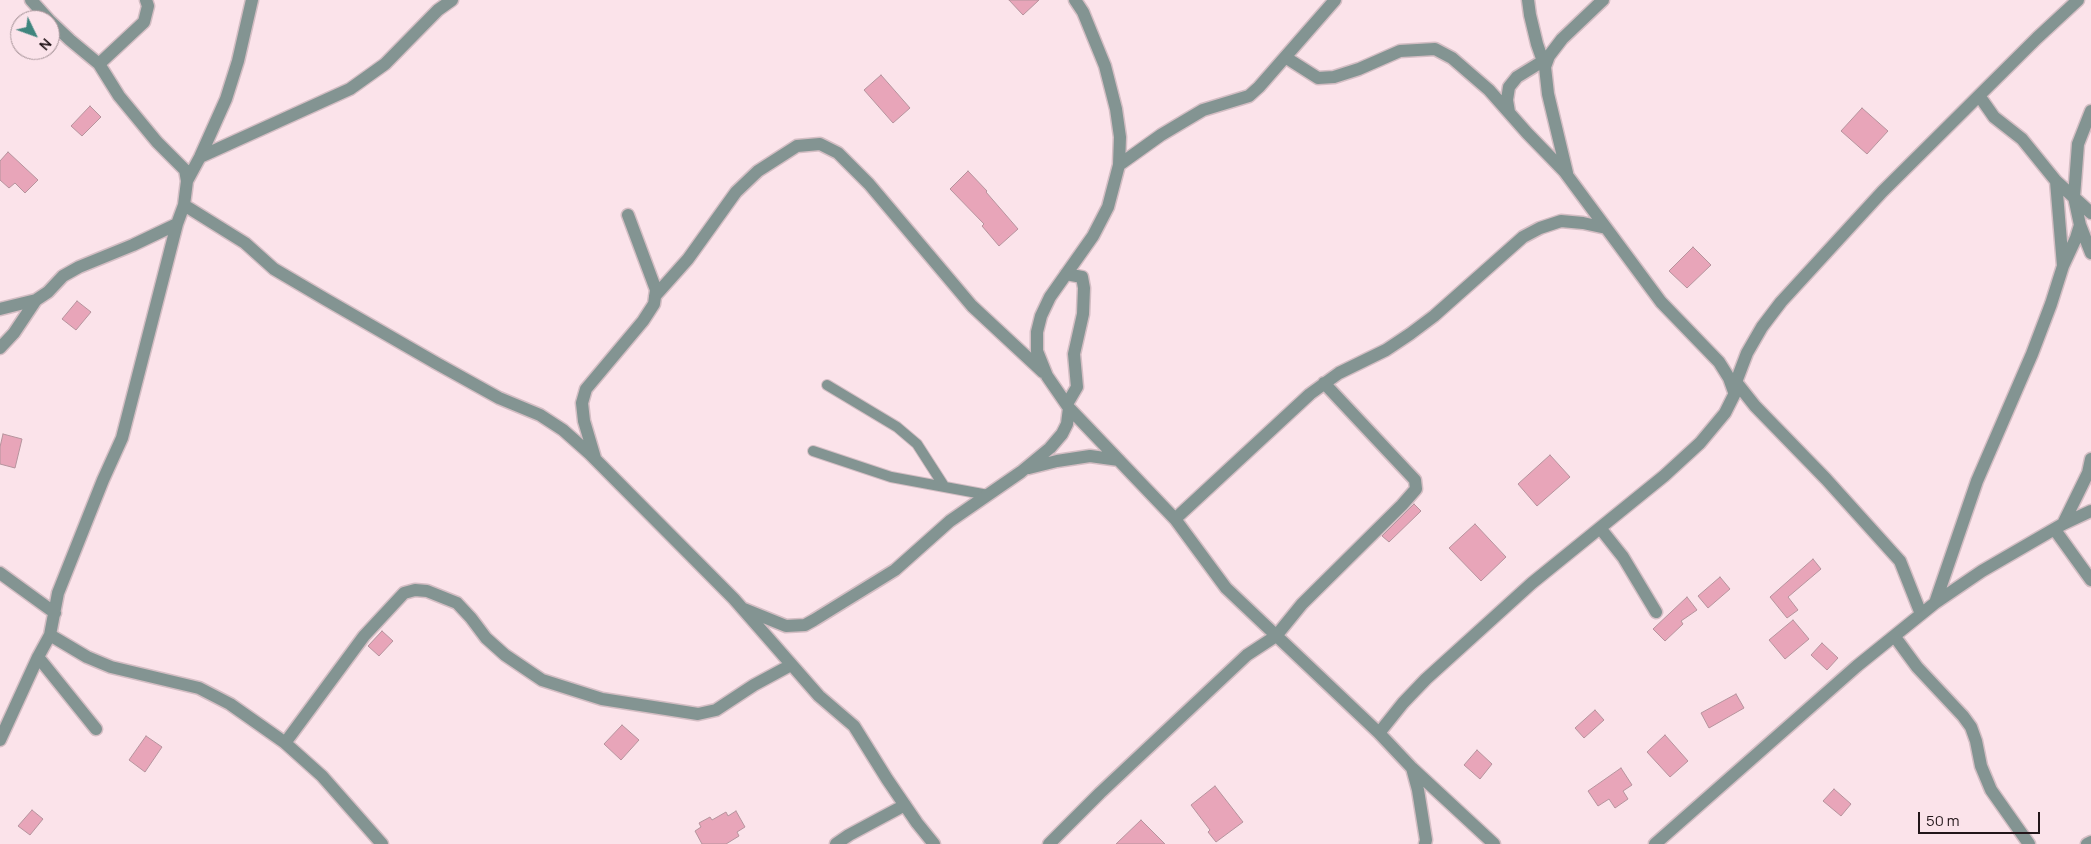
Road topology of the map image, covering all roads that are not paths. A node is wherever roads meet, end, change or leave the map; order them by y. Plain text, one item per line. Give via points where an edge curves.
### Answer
1 (31, 0) edge
2 (146, 0) edge
3 (252, 0) edge
4 (452, 0) edge
5 (1075, 0) edge
6 (1335, 0) edge
7 (1528, 0) edge
8 (1603, 0) edge
9 (2078, 0) edge
10 (40, 10) edge
11 (60, 30) edge
12 (1285, 58) junction
13 (99, 64) junction
14 (1544, 64) junction
15 (1980, 97) junction
16 (2091, 111) edge
17 (1509, 112) junction
18 (200, 157) junction
19 (1119, 165) junction
20 (1568, 178) junction
21 (187, 181) junction
22 (2056, 181) junction
23 (2074, 197) junction
24 (184, 205) junction
25 (2091, 214) edge
26 (628, 215) dead end
27 (177, 224) junction
28 (2080, 225) junction
29 (1606, 228) junction
30 (2091, 253) edge
31 (2063, 266) junction
32 (1066, 274) junction
33 (655, 296) junction
34 (36, 300) junction
35 (0, 309) edge
36 (0, 348) edge
37 (1047, 376) junction
38 (1324, 383) junction
39 (828, 385) dead end
40 (1735, 388) junction
41 (1068, 406) junction
42 (813, 451) dead end
43 (2091, 459) edge
44 (596, 460) junction
45 (1120, 460) junction
46 (1024, 469) junction
47 (944, 486) junction
48 (988, 495) junction
49 (2091, 511) edge
50 (1175, 519) junction
51 (2059, 527) junction
52 (1600, 528) junction
53 (0, 574) edge
54 (2091, 580) edge
55 (1935, 603) junction
56 (742, 608) junction
57 (1656, 612) dead end
58 (55, 613) junction
59 (1921, 614) junction
60 (50, 635) junction
61 (1276, 636) junction
62 (1895, 637) junction
63 (38, 658) junction
64 (791, 665) junction
65 (96, 729) dead end
66 (1379, 733) junction
67 (0, 740) edge
68 (285, 743) junction
69 (1412, 768) junction
70 (905, 805) junction
71 (923, 830) junction
72 (2091, 842) edge
73 (382, 844) edge
74 (836, 844) edge
75 (924, 844) edge
76 (934, 844) edge
77 (1049, 844) edge
78 (1424, 844) edge
79 (1494, 844) edge
80 (1656, 844) edge
81 (2029, 844) edge
82 (2087, 844) edge

1 - 10 street
2 - 13 street via 148,6 144,22
3 - 18 street via 226,99
4 - 18 street via 385,64 350,89
5 - 19 street via 1104,66 1116,110 1120,137
6 - 12 street
7 - 14 street via 1536,44
8 - 14 street via 1562,39
9 - 15 street
11 - 13 street
12 - 17 street via 1318,78 1334,77 1400,51 1435,49 1467,70
12 - 19 street via 1249,96 1203,110
13 - 21 street via 119,96 185,170
14 - 17 street via 1517,77 1509,87
14 - 20 street
15 - 22 street via 1994,117 2022,138
15 - 40 street via 1882,192 1781,302 1751,346
16 - 23 street via 2080,137
17 - 20 street
18 - 21 street
19 - 32 street via 1108,207 1093,236
20 - 29 street
21 - 24 street
22 - 23 street
22 - 31 street
23 - 25 street
23 - 28 street
24 - 27 street
24 - 44 street via 245,243 274,269 499,398 540,415 563,430
26 - 33 street via 651,272
27 - 34 street via 79,267
27 - 58 street via 122,438 58,593
28 - 30 street
28 - 31 street
29 - 38 street via 1561,221 1540,228 1523,238 1410,334
29 - 40 street via 1661,302 1719,362
31 - 55 street via 2032,354 1977,481
32 - 37 street via 1050,297 1037,332 1037,351
32 - 41 street via 1082,276 1084,288 1083,314 1075,345 1077,387
33 - 37 street via 688,259 736,192 758,171 797,146 820,144 838,153 869,184 972,306
33 - 44 street via 654,304 643,321 586,390 582,403 584,421
34 - 35 street
34 - 36 street
37 - 41 street
38 - 50 street via 1296,405
38 - 61 street via 1417,486 1402,505 1302,604
39 - 47 lane via 897,427 917,444
40 - 52 street via 1725,413 1700,443
40 - 59 street via 1839,493 1900,561
41 - 45 street
41 - 46 street via 1067,424 1062,434
42 - 47 lane via 891,477
43 - 51 street via 2088,474
44 - 56 street
45 - 46 street via 1090,456
45 - 50 street
46 - 48 street
47 - 48 lane
48 - 56 street via 950,521 895,570 810,622 786,626
49 - 51 street
50 - 61 street via 1226,588
51 - 54 street
51 - 55 street
52 - 57 street via 1623,557
52 - 66 street via 1532,583 1426,679
53 - 58 street
55 - 59 street
56 - 64 street
58 - 60 street
59 - 62 street
60 - 63 street
60 - 68 street via 86,657 111,667 199,688 230,704
61 - 66 street
61 - 77 street via 1247,655
62 - 80 street via 1857,666
62 - 81 street via 1933,685 1963,716 1976,741 1981,766 1991,790
63 - 65 street
63 - 67 street
64 - 68 street via 716,710 698,714 602,699 542,680 504,655 457,603 427,591 415,590 404,593 364,636
64 - 70 street via 819,696 854,726
66 - 69 street
68 - 73 street via 322,776
69 - 78 street via 1426,840
69 - 79 street
70 - 71 street
70 - 74 street
71 - 75 street
71 - 76 street
72 - 82 street

